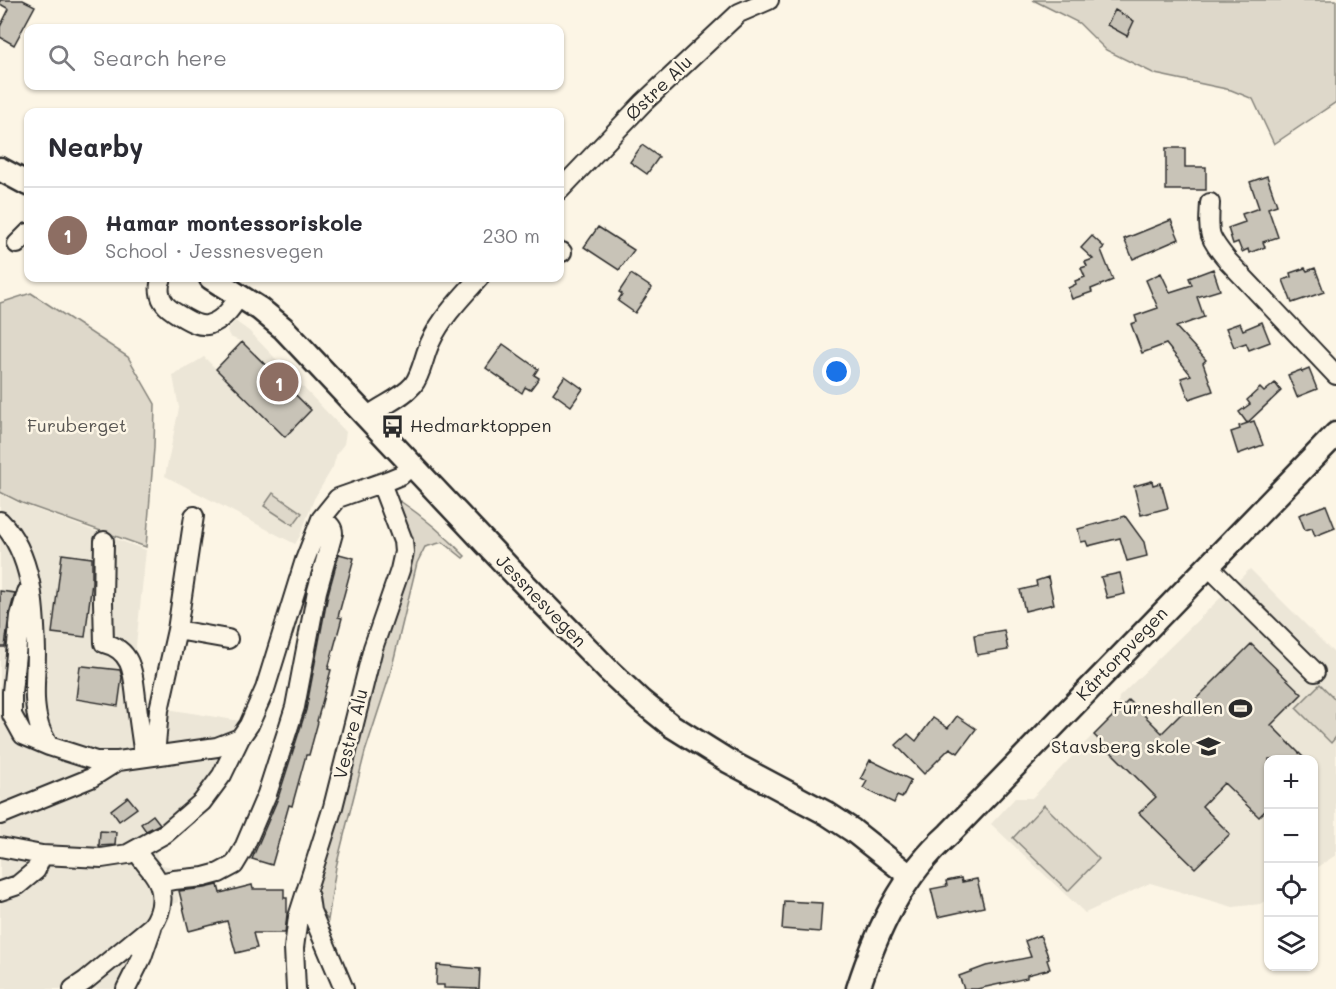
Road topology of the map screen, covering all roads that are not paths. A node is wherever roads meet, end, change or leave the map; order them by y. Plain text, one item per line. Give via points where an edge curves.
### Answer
1 (769, 0) edge
2 (737, 7) edge
3 (0, 170) edge
4 (24, 182) edge
5 (564, 186) edge
6 (1210, 204) dead end
7 (160, 282) edge
8 (218, 282) edge
9 (476, 282) edge
10 (240, 295) junction
11 (1336, 375) edge
12 (367, 417) junction
13 (1336, 434) edge
14 (412, 465) junction
15 (381, 483) junction
16 (194, 516) dead end
17 (321, 519) junction
18 (0, 521) edge
19 (104, 541) dead end
20 (1208, 566) junction
21 (30, 581) junction
22 (177, 630) junction
23 (228, 639) dead end
24 (1315, 672) dead end
25 (240, 738) junction
26 (49, 746) junction
27 (149, 757) junction
28 (118, 761) junction
29 (0, 815) edge
30 (0, 847) edge
31 (136, 850) junction
32 (42, 855) junction
33 (910, 876) junction
34 (159, 883) junction
35 (0, 891) edge
36 (306, 891) junction
37 (152, 926) junction
38 (73, 989) edge
39 (126, 989) edge
40 (296, 989) edge
41 (344, 989) edge
42 (858, 989) edge

1 - 2 street, Østre Alu
2 - 5 street, Østre Alu
3 - 4 main road
6 - 11 street via 1212,241
7 - 10 street via 163,302 168,307 208,326 219,320
8 - 10 main road, Jessnesvegen
9 - 12 street via 430,341 416,382
10 - 12 main road, Jessnesvegen via 283,328
12 - 14 main road, Jessnesvegen
13 - 20 main road, Kårtorpvegen
14 - 15 street via 401,475
14 - 33 main road, Jessnesvegen via 641,701 728,761 826,813
15 - 17 street via 338,498
15 - 36 street, Vestre Alu via 404,552
16 - 22 street
17 - 25 street via 265,689
17 - 34 street via 333,533 317,591 295,707 255,822 234,865 204,877
18 - 21 street via 23,558
19 - 27 street via 104,643 123,654 132,669
20 - 24 street
20 - 33 main road, Kårtorpvegen
21 - 26 street via 36,652 34,698 39,727
21 - 26 street via 20,616 12,715 23,735
22 - 23 street
22 - 27 street
25 - 27 street via 217,747
25 - 31 street via 222,775 202,802 166,833
26 - 28 street via 96,761
27 - 28 street
28 - 29 street via 91,778
30 - 32 street
31 - 32 street via 102,858
31 - 34 street
32 - 35 street via 36,870 18,885
33 - 42 main road, Kårtorpvegen via 883,923
34 - 37 street via 162,906
36 - 40 street, Vestre Alu via 294,948
36 - 41 street
37 - 38 street
37 - 39 street

